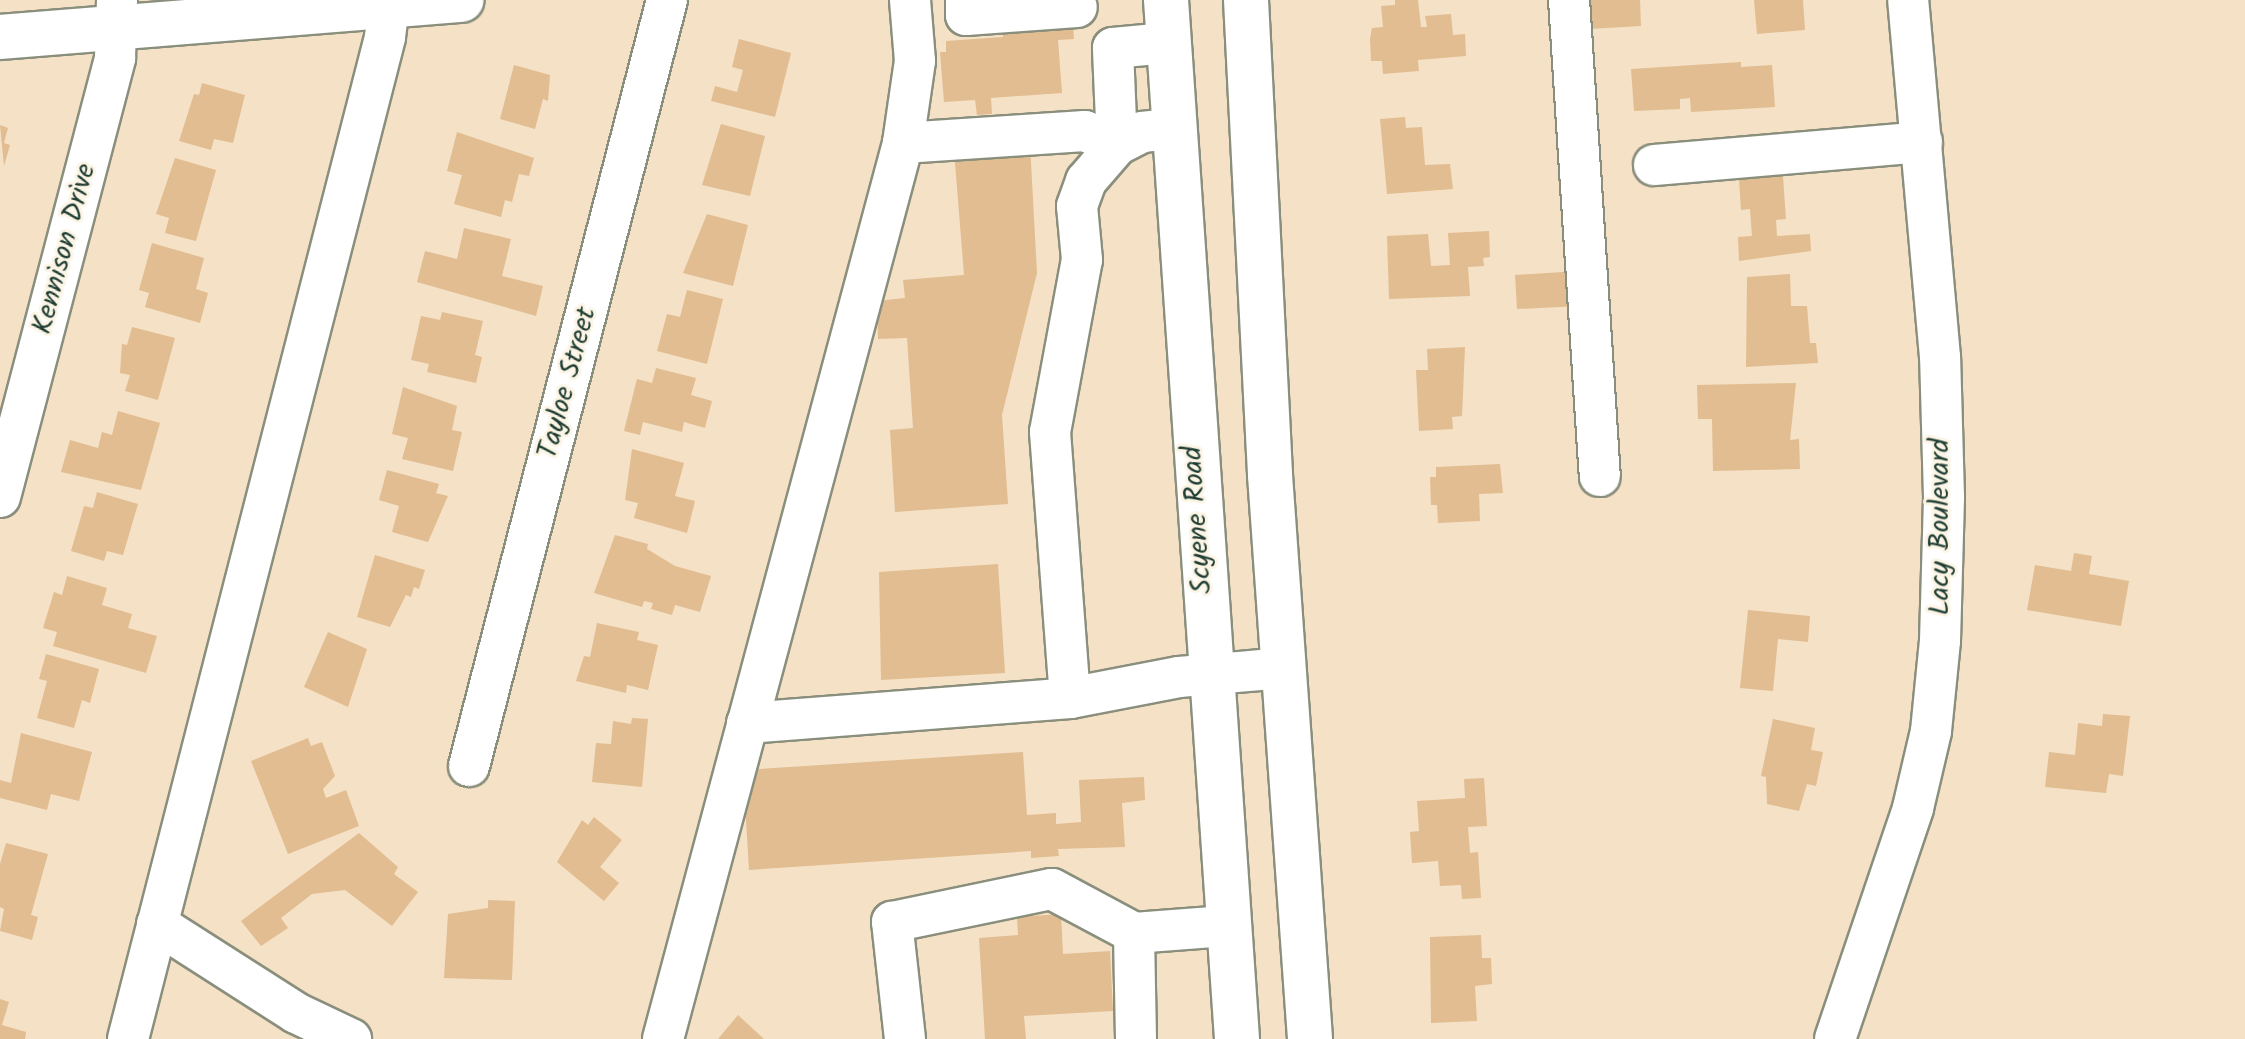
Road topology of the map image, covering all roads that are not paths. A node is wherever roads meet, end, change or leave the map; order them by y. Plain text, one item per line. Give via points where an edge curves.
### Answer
1 (462, 0) edge
2 (667, 0) edge
3 (910, 0) edge
4 (966, 0) edge
5 (1166, 0) edge
6 (1246, 0) edge
7 (1569, 0) edge
8 (1908, 0) edge
9 (1077, 4) edge
10 (389, 5) junction
11 (118, 14) edge
12 (0, 37) edge
13 (1167, 43) junction
14 (1113, 48) junction
15 (1173, 129) junction
16 (1922, 142) junction
17 (903, 143) junction
18 (1117, 145) junction
19 (1654, 165) dead end
20 (1600, 476) dead end
21 (0, 497) edge
22 (1284, 668) junction
23 (1208, 674) junction
24 (1070, 698) junction
25 (747, 723) junction
26 (469, 766) dead end
27 (157, 924) junction
28 (1226, 926) junction
29 (1134, 933) junction
30 (128, 1039) edge
31 (351, 1039) edge
32 (663, 1039) edge
33 (905, 1039) edge
34 (1136, 1039) edge
35 (1237, 1039) edge
36 (1310, 1039) edge
37 (1835, 1039) edge

1 - 10 main road
2 - 26 street, Tayloe Street
3 - 17 street via 915,61
4 - 9 street via 966,15
5 - 13 main road, Scyene Road
6 - 22 main road
7 - 20 street
8 - 16 street, Lacy Boulevard
9 - 14 street
10 - 11 main road
10 - 27 street
11 - 12 main road
11 - 21 street, Kennison Drive
13 - 14 street
13 - 15 main road, Scyene Road
14 - 18 street
15 - 18 street via 1142,132
15 - 23 main road, Scyene Road
16 - 19 street
16 - 37 street, Lacy Boulevard via 1940,357 1940,641 1931,731 1913,808
17 - 18 street via 1085,131
17 - 25 street
18 - 24 street via 1086,181 1077,206 1082,260 1050,432
22 - 23 street
22 - 36 main road
23 - 24 street
23 - 28 main road, Scyene Road
24 - 25 street
25 - 32 street
27 - 30 street
27 - 31 street via 284,1007
28 - 29 street
28 - 35 main road, Scyene Road
29 - 33 street via 1052,889 892,922
29 - 34 street

